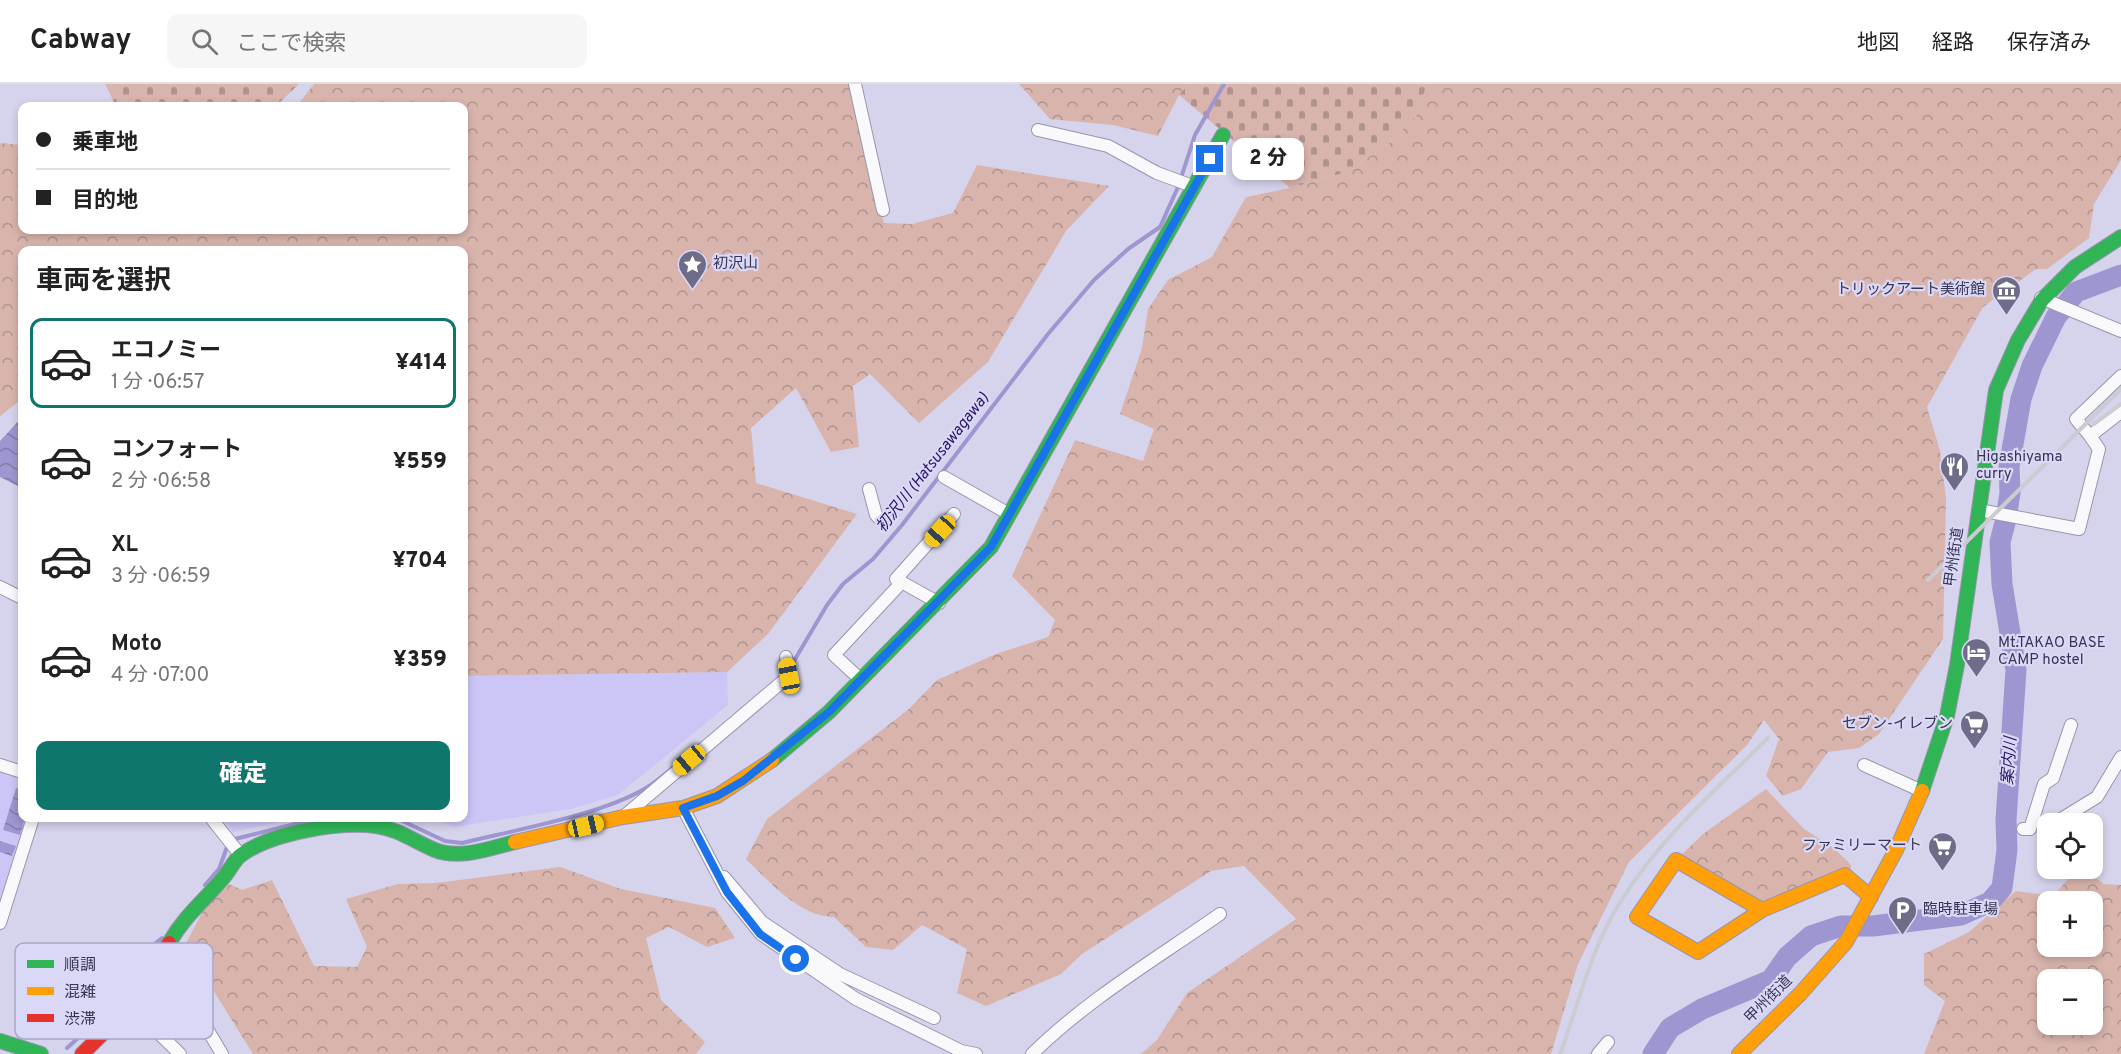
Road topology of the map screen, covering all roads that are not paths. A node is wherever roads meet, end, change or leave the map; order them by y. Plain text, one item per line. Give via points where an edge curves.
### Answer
1 (855, 84) edge
2 (1038, 130) dead end
3 (1223, 135) dead end
4 (1183, 183) junction
5 (884, 210) dead end
6 (2121, 237) edge
7 (2046, 300) junction
8 (2121, 331) edge
9 (2121, 376) edge
10 (2121, 412) edge
11 (2090, 436) junction
12 (944, 477) dead end
13 (869, 489) dead end
14 (1985, 511) junction
15 (954, 514) dead end
16 (1009, 514) junction
17 (880, 519) dead end
18 (902, 582) junction
19 (0, 587) edge
20 (18, 596) edge
21 (939, 603) junction
22 (786, 657) dead end
23 (861, 680) junction
24 (2071, 725) dead end
25 (2121, 757) edge
26 (0, 765) edge
27 (1864, 765) dead end
28 (18, 771) edge
29 (1922, 791) junction
30 (683, 808) junction
31 (2071, 813) edge
32 (623, 817) junction
33 (32, 822) edge
34 (214, 822) edge
35 (2037, 827) edge
36 (238, 854) junction
37 (716, 869) junction
38 (1871, 897) junction
39 (1762, 910) junction
40 (1220, 914) dead end
41 (0, 924) edge
42 (170, 943) edge
43 (934, 1018) dead end
44 (97, 1039) edge
45 (165, 1039) edge
46 (213, 1039) edge
47 (0, 1041) edge
48 (1608, 1042) dead end
49 (41, 1054) edge
50 (81, 1054) edge
51 (180, 1054) edge
52 (222, 1054) edge
53 (976, 1054) edge
54 (1032, 1054) edge
55 (1598, 1054) edge
56 (1739, 1054) edge

1 - 5 street
2 - 4 street via 1108,146
3 - 4 main road
4 - 16 main road
6 - 7 main road, 甲州街道 via 2077,262
7 - 8 street
7 - 14 main road, 甲州街道 via 2009,355 1996,390
9 - 11 street via 2076,419
10 - 11 street
11 - 14 street via 2099,449 2079,529
12 - 16 street
13 - 17 street
14 - 29 main road, 甲州街道 via 1947,716
15 - 18 street via 896,579
16 - 21 main road via 991,547
18 - 21 street
18 - 23 street via 834,655
19 - 20 street
21 - 23 main road
22 - 32 street via 789,676
23 - 30 main road via 762,768 717,796
24 - 35 street via 2053,778 2044,784 2026,829
25 - 31 street via 2097,797
26 - 28 street
27 - 29 street
29 - 38 main road, 甲州街道
30 - 32 main road
30 - 37 street
32 - 36 main road via 463,854 437,851 400,832 362,825 308,830 270,839
33 - 41 street
34 - 36 street
36 - 42 main road via 224,877 183,920
37 - 43 street via 772,929 855,983
37 - 53 street via 727,892 760,934 856,999 961,1051
38 - 39 main road via 1845,875
38 - 56 main road, 甲州街道 via 1846,942
39 - 39 main road via 1676,860 1637,917 1698,952
40 - 54 street via 1089,1004
44 - 50 main road
45 - 51 street
46 - 52 street
47 - 49 main road
48 - 55 street

